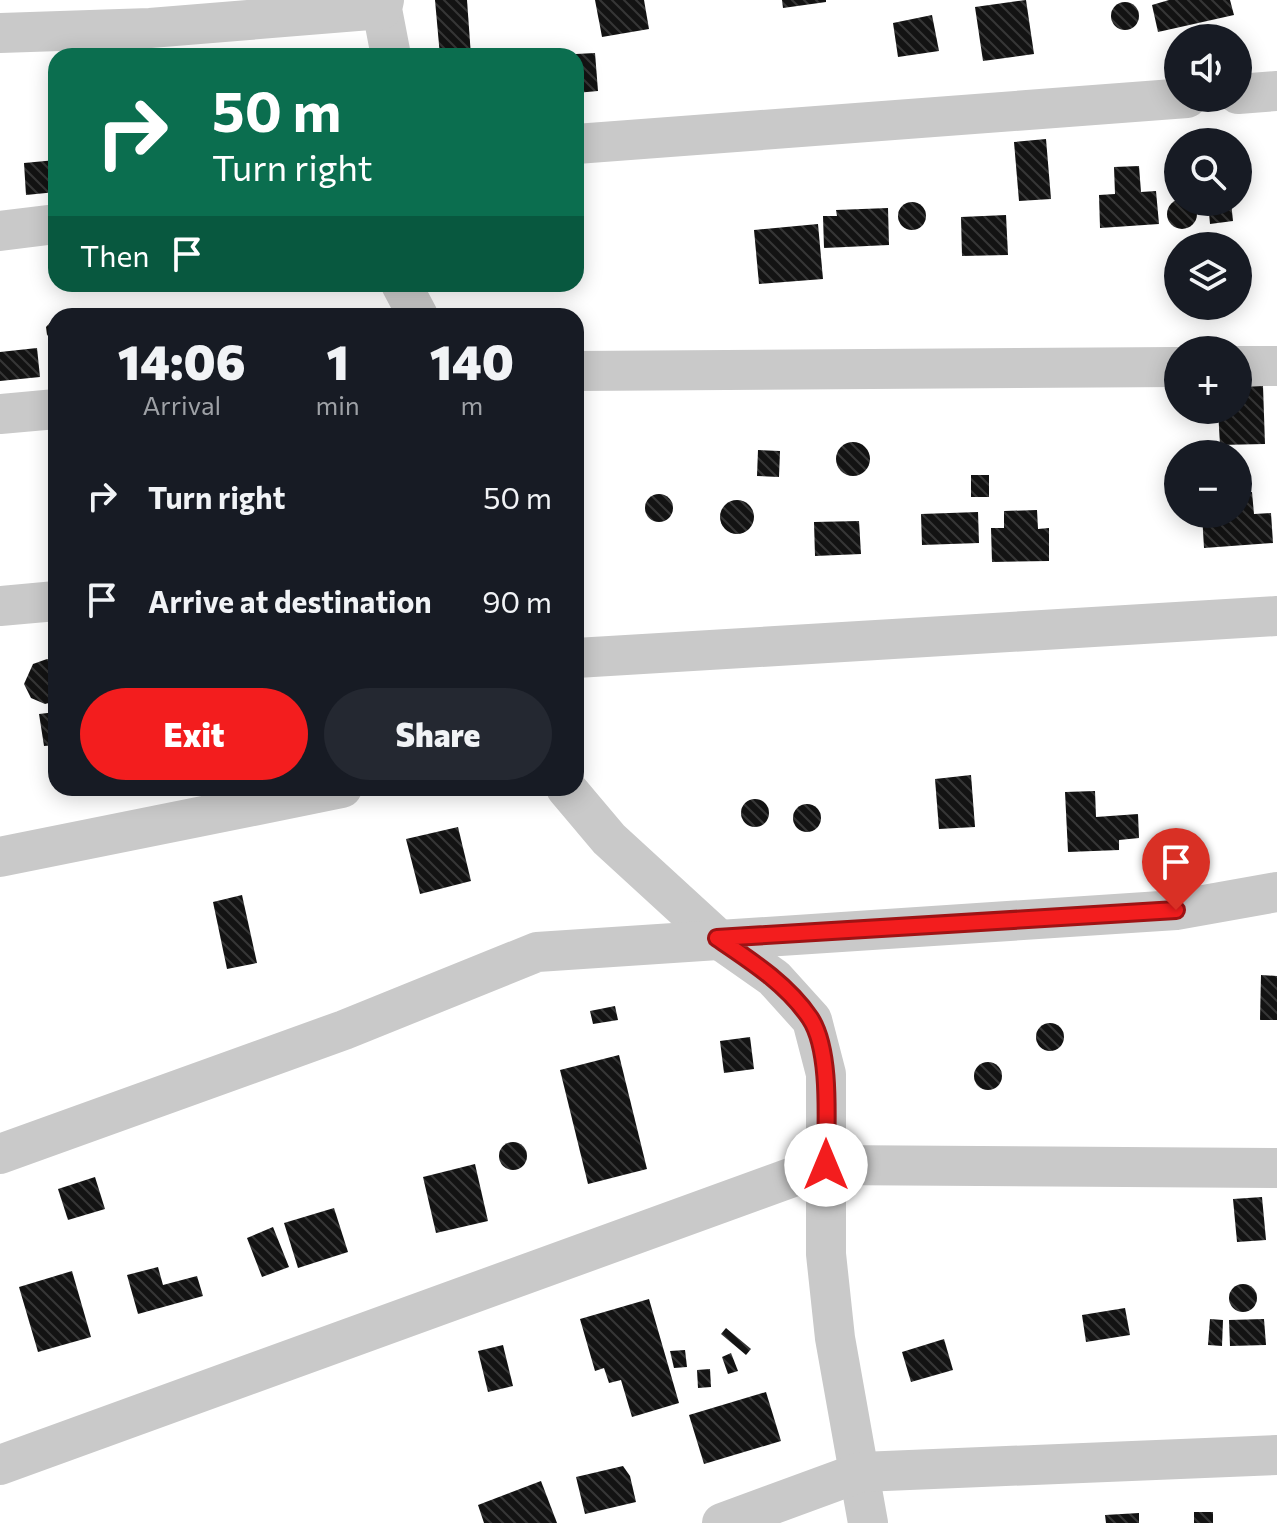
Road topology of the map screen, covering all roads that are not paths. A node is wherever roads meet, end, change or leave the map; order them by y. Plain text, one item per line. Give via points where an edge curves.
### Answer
1 (383, 4) edge
2 (0, 33) edge
3 (390, 48) edge
4 (1277, 91) edge
5 (1252, 93) edge
6 (1164, 100) edge
7 (584, 143) edge
8 (48, 225) edge
9 (0, 231) edge
10 (1252, 366) edge
11 (1277, 366) edge
12 (1164, 367) edge
13 (584, 371) edge
14 (48, 410) edge
15 (0, 414) edge
16 (48, 602) edge
17 (0, 606) edge
18 (1277, 616) edge
19 (584, 658) edge
20 (302, 796) edge
21 (573, 796) edge
22 (0, 857) edge
23 (1277, 892) edge
24 (1176, 910) junction
25 (1277, 918) edge
26 (717, 938) junction
27 (0, 1154) edge
28 (826, 1165) junction
29 (1277, 1168) edge
30 (1277, 1455) edge
31 (0, 1465) edge
32 (861, 1472) junction
33 (722, 1523) edge
34 (868, 1523) edge

1 - 2 street via 150,28
1 - 3 street
4 - 5 street
6 - 7 street
8 - 9 street
10 - 11 street
12 - 13 street
14 - 15 street
16 - 17 street
18 - 19 street
20 - 22 street
21 - 26 street via 609,839
23 - 24 street
24 - 25 street
24 - 26 street
26 - 27 street via 537,952 344,1030
26 - 28 street via 774,978 812,1020 826,1074
28 - 29 street
28 - 31 street
28 - 32 street via 826,1254 835,1338
30 - 32 street
32 - 33 street
32 - 34 street

